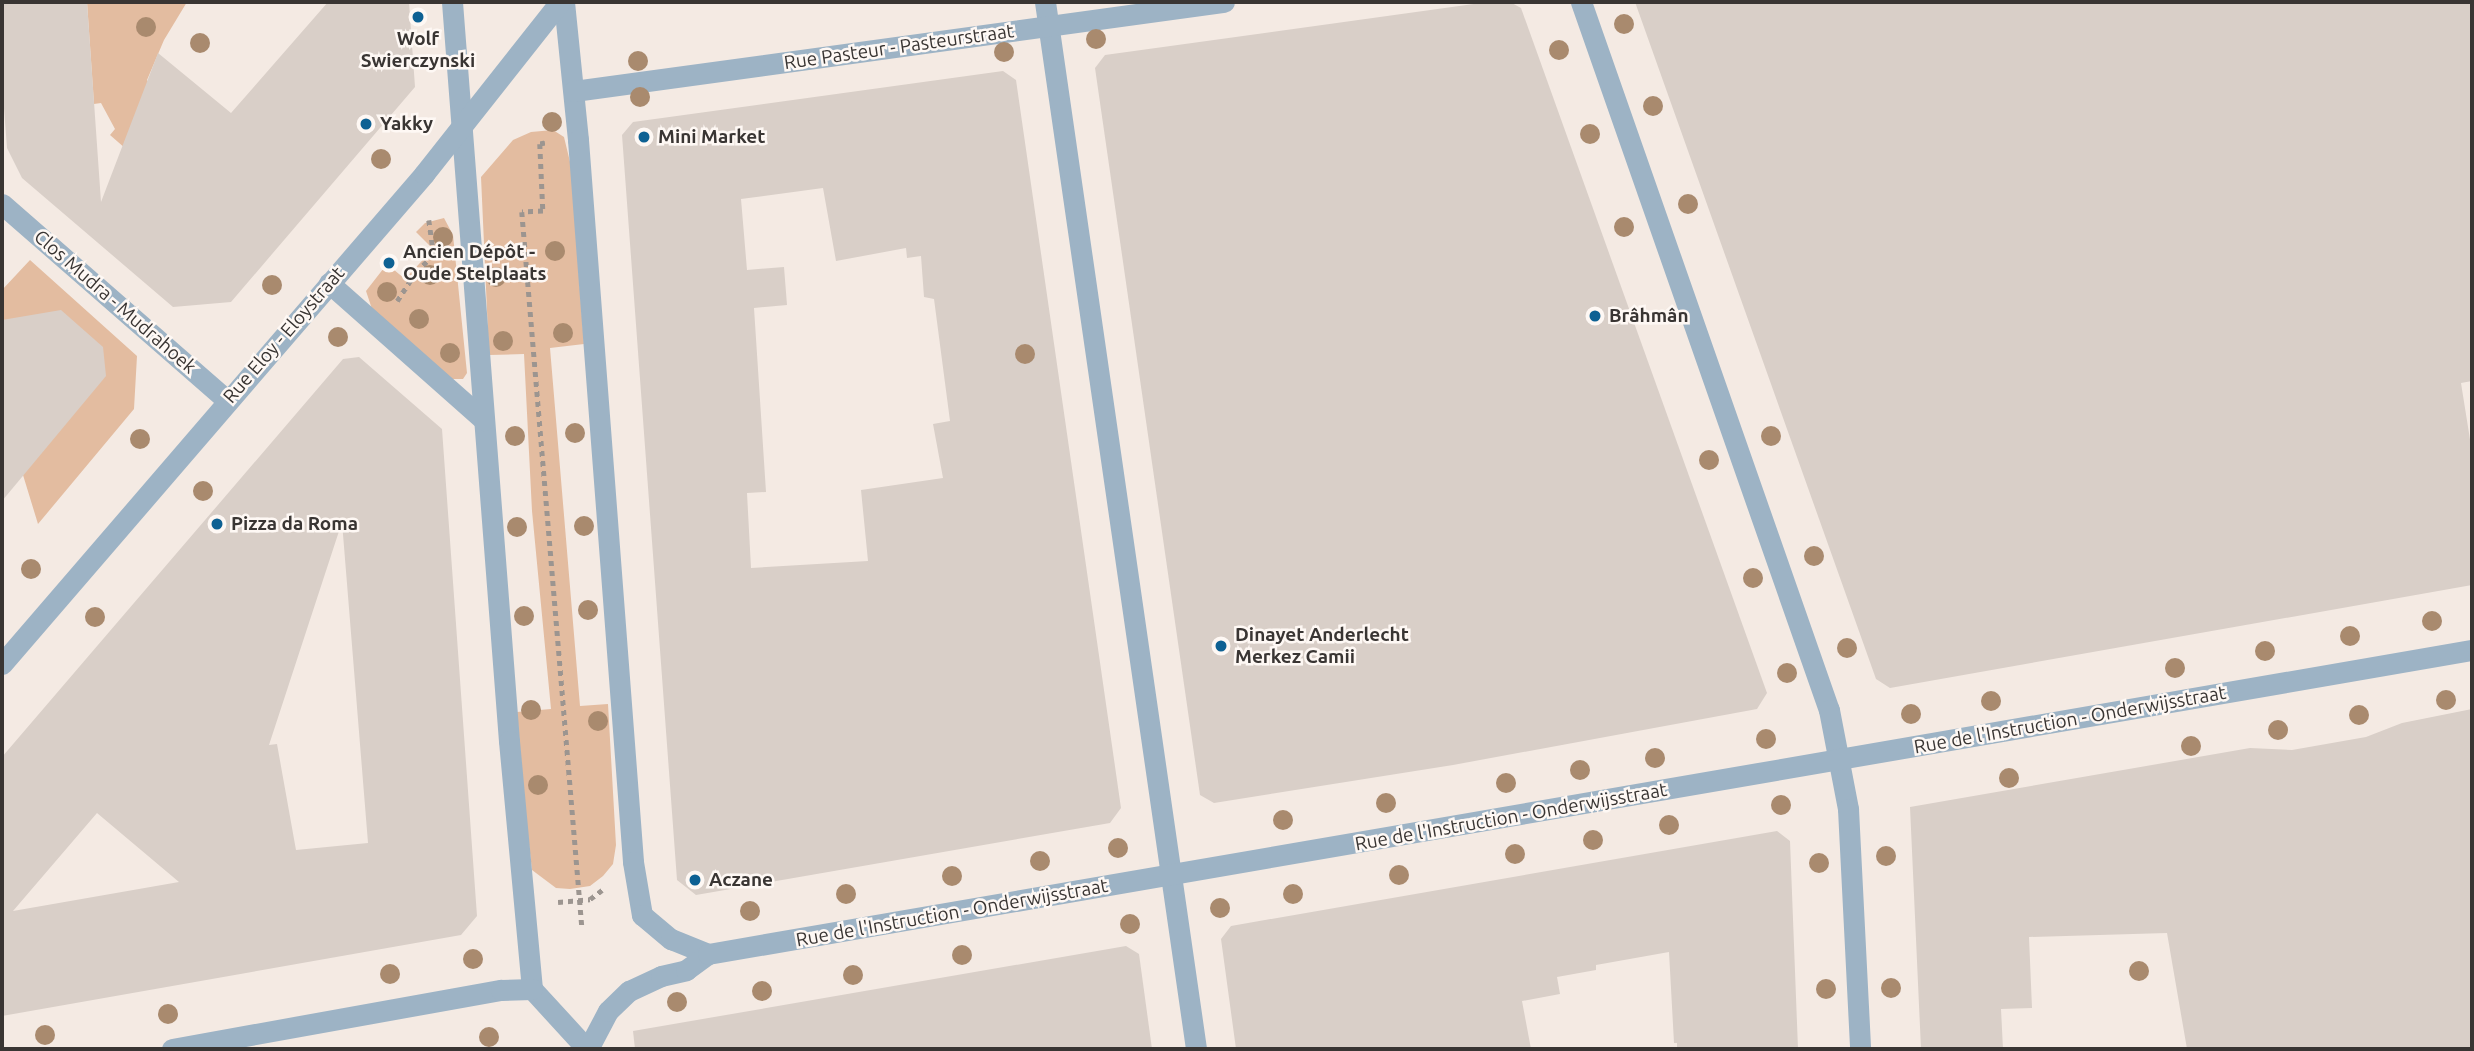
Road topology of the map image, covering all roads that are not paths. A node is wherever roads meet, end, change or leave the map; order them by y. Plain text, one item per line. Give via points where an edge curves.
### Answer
1 (452, 2) edge
2 (562, 2) edge
3 (1045, 2) edge
4 (1224, 2) edge
5 (1581, 2) edge
6 (1048, 26) junction
7 (574, 92) junction
8 (460, 125) junction
9 (2, 204) edge
10 (329, 283) junction
11 (227, 400) junction
12 (484, 420) junction
13 (2472, 650) edge
14 (2, 664) edge
15 (1840, 760) junction
16 (1171, 876) junction
17 (708, 954) junction
18 (532, 989) junction
19 (172, 1049) edge
20 (587, 1049) edge
21 (1196, 1049) edge
22 (1860, 1049) edge

1 - 8 street
2 - 7 street
2 - 8 street, Rue Eloy - Eloystraat
3 - 6 street
4 - 6 street, Rue Pasteur - Pasteurstraat
5 - 15 street via 1829,710
6 - 7 street, Rue Pasteur - Pasteurstraat
6 - 16 street
7 - 17 street via 633,862 642,915 671,939
8 - 10 street, Rue Eloy - Eloystraat via 424,174
8 - 12 street
9 - 11 street, Clos Mudra - Mudrahoek
10 - 11 street, Rue Eloy - Eloystraat
10 - 12 street
11 - 14 street, Rue Eloy - Eloystraat
12 - 18 street
13 - 15 street, Rue de l'Instruction - Onderwijsstraat
15 - 16 street, Rue de l'Instruction - Onderwijsstraat
15 - 22 street via 1848,809
16 - 17 street, Rue de l'Instruction - Onderwijsstraat
16 - 21 street
17 - 20 street, Rue de l'Instruction - Onderwijsstraat via 686,970 629,991 608,1011
18 - 19 street via 501,990
18 - 20 street, Rue de l'Instruction - Onderwijsstraat

